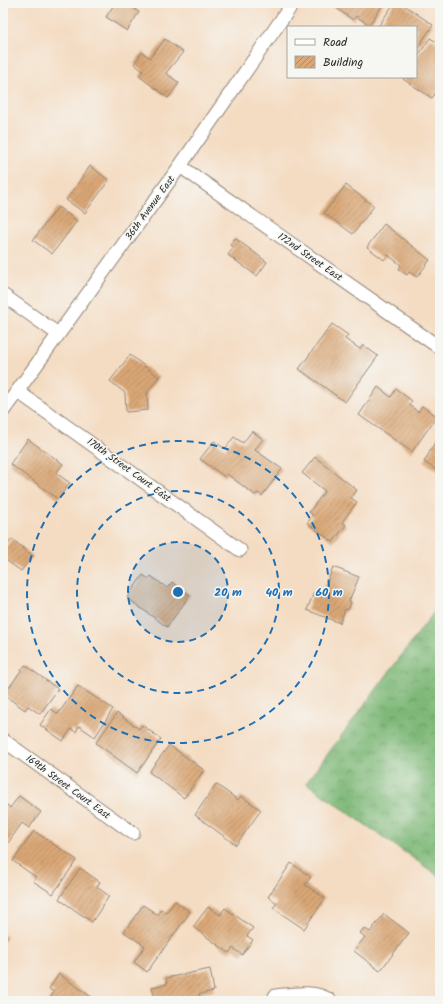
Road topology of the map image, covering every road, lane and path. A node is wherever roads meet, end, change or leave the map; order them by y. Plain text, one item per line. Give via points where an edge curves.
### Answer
1 (293, 3) edge
2 (180, 166) junction
3 (3, 295) edge
4 (58, 334) junction
5 (440, 348) edge
6 (17, 391) junction
7 (3, 411) edge
8 (240, 550) dead end
9 (3, 740) edge
10 (133, 834) dead end
11 (275, 996) dead end
12 (331, 1001) edge

1 - 2 street, 36th Avenue East
2 - 4 street, 36th Avenue East
2 - 5 street, 172nd Street East
3 - 4 street
4 - 6 street, 36th Avenue East
6 - 7 street, 36th Avenue East
6 - 8 street, 170th Street Court East
9 - 10 street, 169th Street Court East
11 - 12 street via 306,993 324,996

